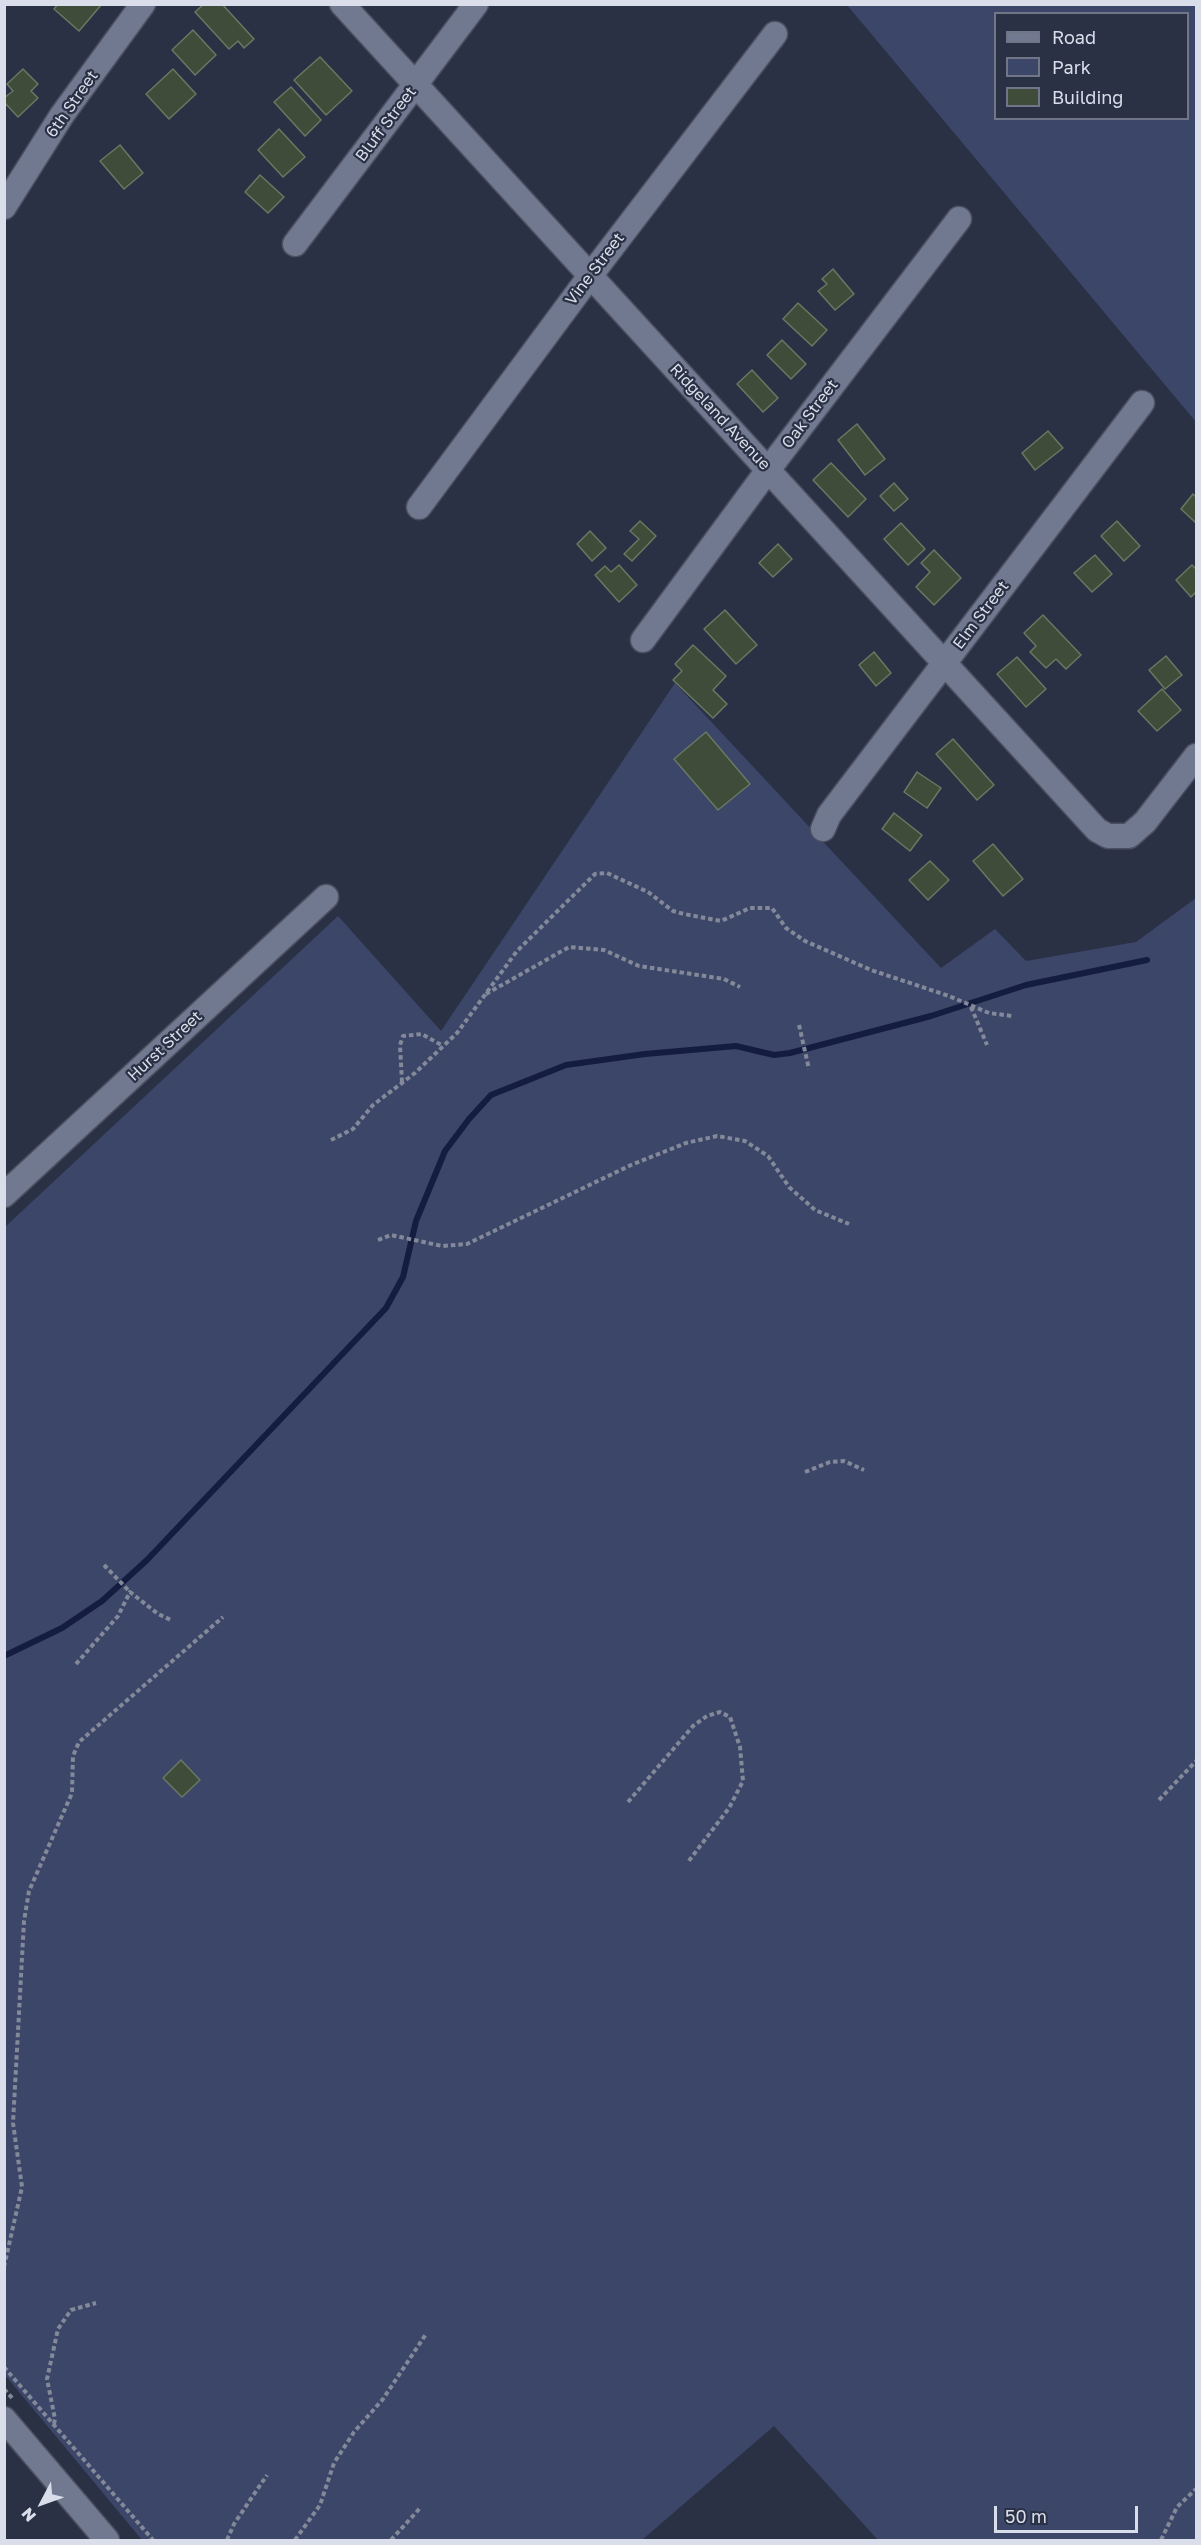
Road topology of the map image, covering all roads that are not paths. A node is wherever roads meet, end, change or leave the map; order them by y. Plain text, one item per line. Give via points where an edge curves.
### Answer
1 (143, 4) edge
2 (342, 4) edge
3 (476, 4) edge
4 (775, 34) dead end
5 (416, 84) junction
6 (4, 207) edge
7 (958, 219) dead end
8 (295, 244) dead end
9 (590, 276) junction
10 (1142, 403) dead end
11 (768, 470) junction
12 (419, 507) dead end
13 (643, 640) dead end
14 (944, 663) junction
15 (1197, 756) edge
16 (823, 830) dead end
17 (326, 897) dead end
18 (4, 1195) edge
19 (4, 2419) edge
20 (107, 2541) edge

1 - 6 street, 6th Street via 62,115
2 - 5 street, Ridgeland Avenue
3 - 5 street, Bluff Street
4 - 9 street, Vine Street
5 - 8 street, Bluff Street
5 - 9 street, Ridgeland Avenue
7 - 11 street, Oak Street
9 - 11 street, Ridgeland Avenue
9 - 12 street, Vine Street
10 - 14 street, Elm Street
11 - 13 street, Oak Street
11 - 14 street, Ridgeland Avenue
14 - 15 street, Ridgeland Avenue via 1097,830 1108,836 1129,836 1145,822
14 - 16 street, Elm Street via 829,815
17 - 18 street, Hurst Street
19 - 20 street

